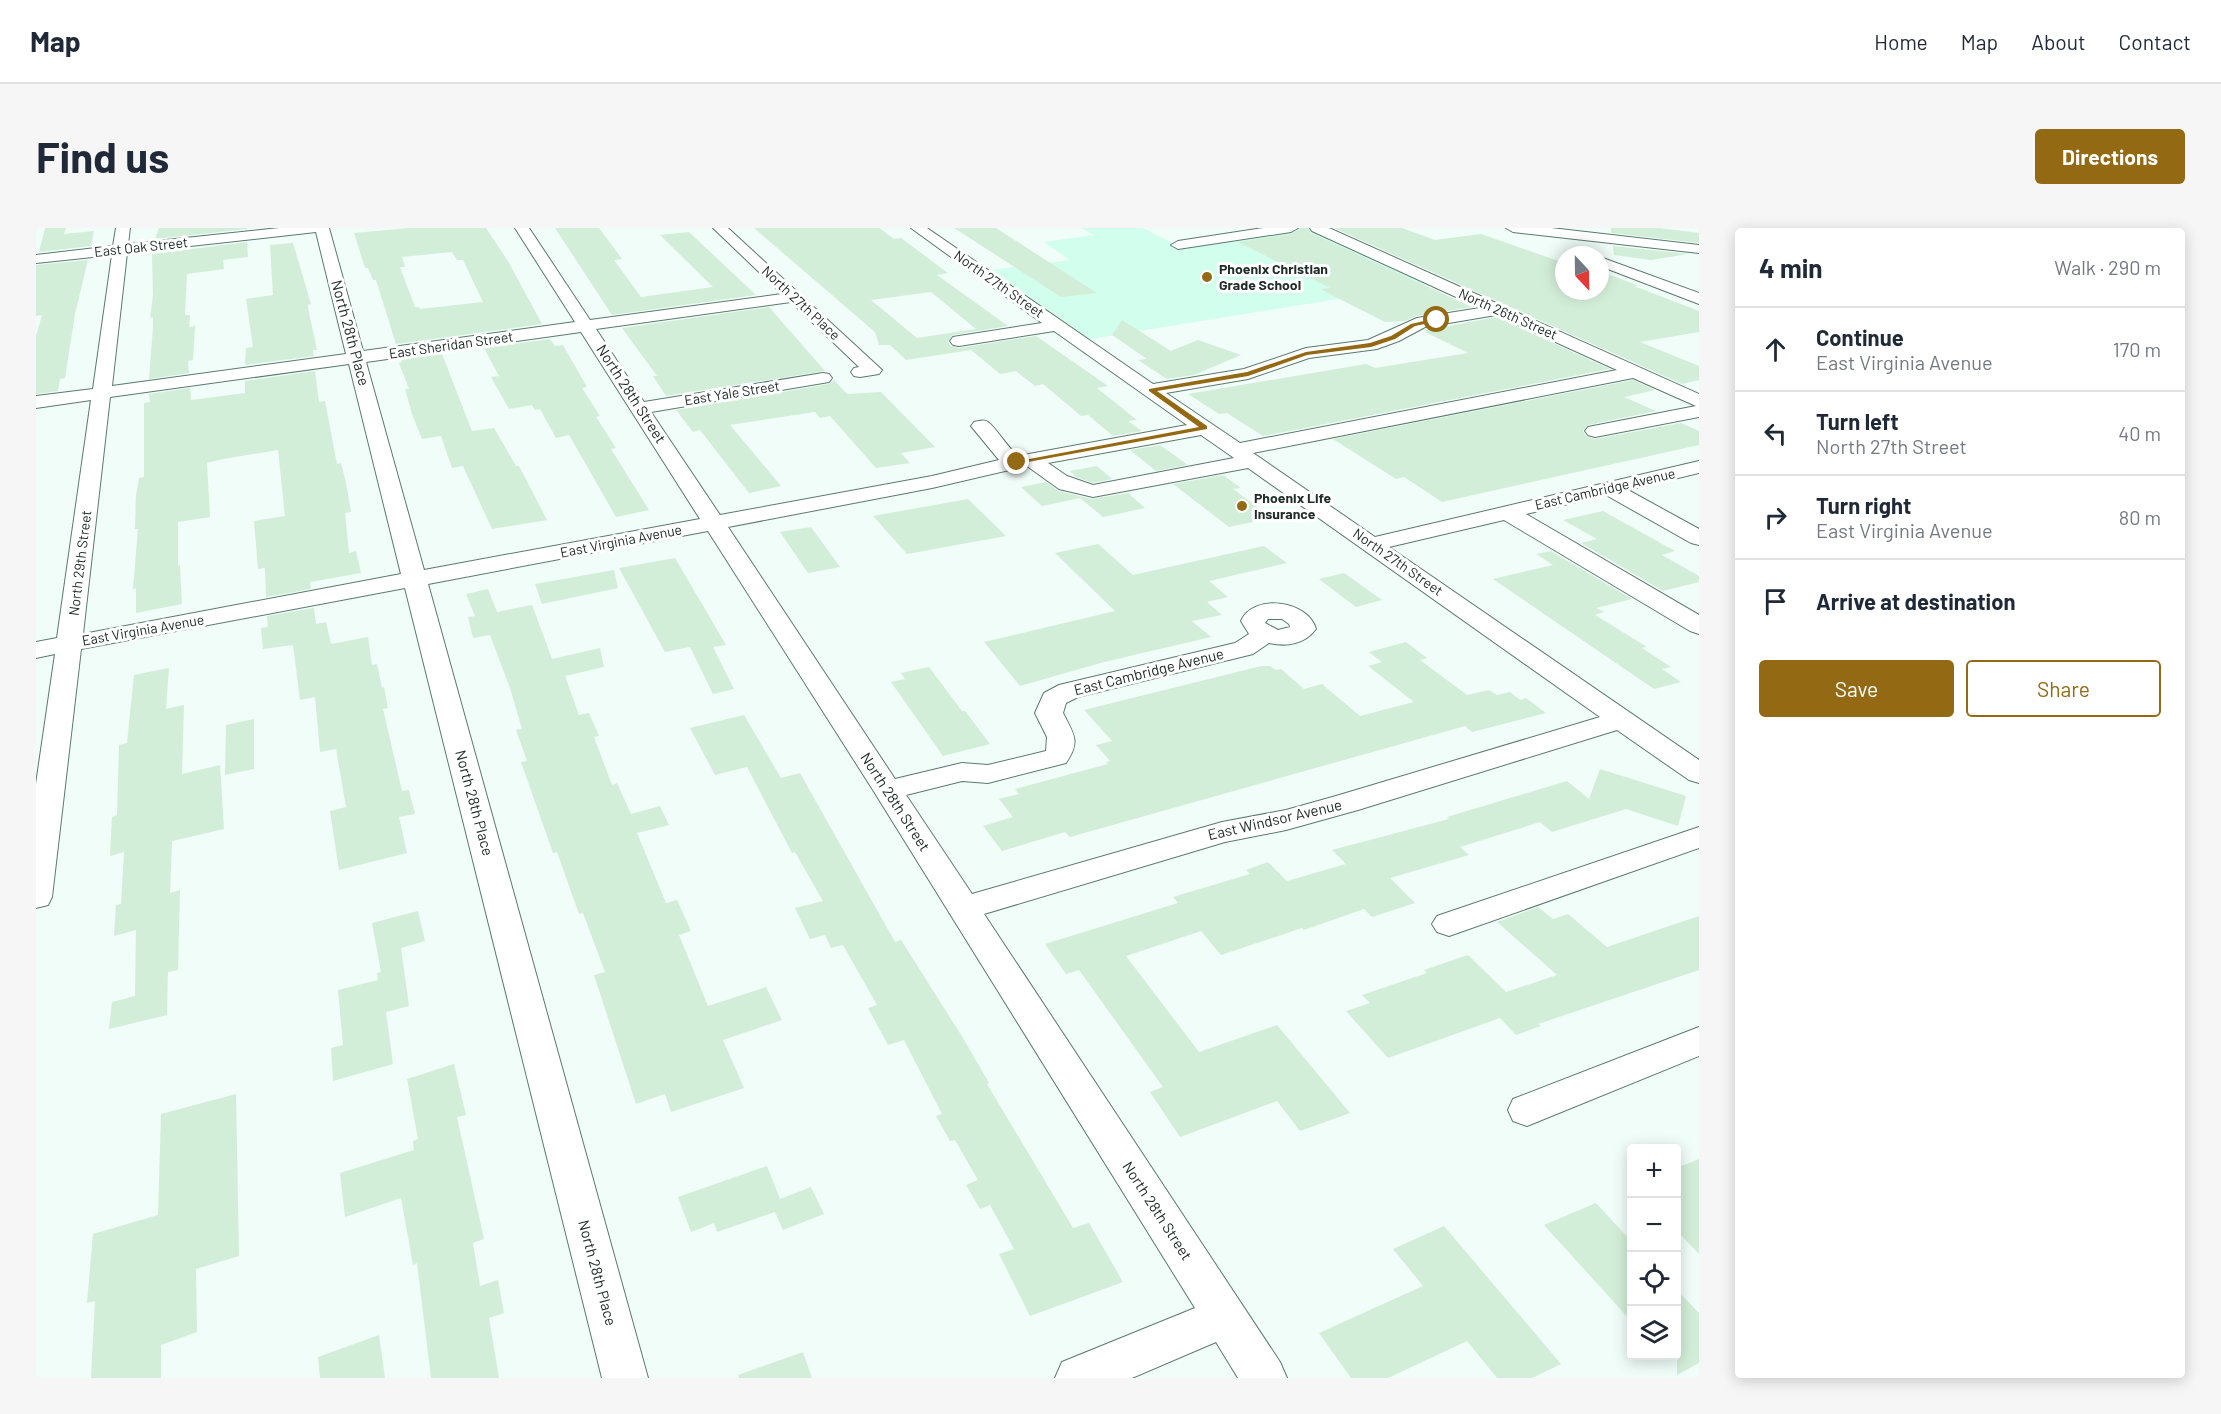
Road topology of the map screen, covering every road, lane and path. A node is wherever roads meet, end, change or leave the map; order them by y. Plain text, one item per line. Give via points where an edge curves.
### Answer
1 (320, 228) edge
2 (522, 228) edge
3 (720, 228) edge
4 (918, 228) edge
5 (1518, 229) edge
6 (222, 233) edge
7 (1309, 233) edge
8 (1226, 237) junction
9 (121, 239) edge
10 (1178, 245) dead end
11 (1562, 246) edge
12 (1699, 249) edge
13 (36, 259) edge
14 (1609, 264) edge
15 (794, 297) junction
16 (1699, 299) edge
17 (1498, 310) junction
18 (1058, 325) junction
19 (587, 326) junction
20 (959, 341) dead end
21 (1288, 345) dead end
22 (1306, 353) junction
23 (357, 358) junction
24 (860, 372) dead end
25 (1636, 372) junction
26 (823, 378) dead end
27 (1151, 390) junction
28 (102, 393) junction
29 (1699, 401) edge
30 (36, 402) edge
31 (640, 408) junction
32 (1699, 411) edge
33 (981, 426) dead end
34 (1205, 428) junction
35 (1595, 431) dead end
36 (1254, 457) junction
37 (1023, 461) junction
38 (1699, 467) edge
39 (1608, 488) junction
40 (1507, 512) junction
41 (715, 523) junction
42 (1699, 538) edge
43 (1372, 544) junction
44 (415, 580) junction
45 (1699, 626) edge
46 (1266, 634) dead end
47 (69, 644) junction
48 (36, 650) edge
49 (1620, 720) junction
50 (1699, 774) edge
51 (893, 799) junction
52 (1699, 837) edge
53 (36, 897) edge
54 (964, 908) junction
55 (1449, 924) dead end
56 (1699, 1041) edge
57 (1527, 1110) dead end
58 (1225, 1317) junction
59 (625, 1378) edge
60 (1078, 1378) edge
61 (1264, 1378) edge

1 - 6 street, East Oak Street
1 - 23 street, North 28th Place
2 - 19 street, North 28th Street
3 - 15 street, North 27th Place
4 - 18 street, North 27th Street
5 - 11 street
5 - 12 street
6 - 9 street, East Oak Street
7 - 8 street
7 - 8 street via 1252,245
7 - 17 street, North 26th Street
8 - 10 street
9 - 13 street, East Oak Street
9 - 28 street, North 29th Street
14 - 16 street
15 - 19 street, East Sheridan Street
15 - 24 street, North 27th Place via 873,370
17 - 22 street via 1413,325 1390,345
17 - 25 street, North 26th Street
18 - 20 street
18 - 27 street, North 27th Street
19 - 23 street, East Sheridan Street
19 - 31 street, North 28th Street
21 - 22 street
22 - 27 street via 1248,374
23 - 28 street, East Sheridan Street
23 - 44 street, North 28th Place
25 - 29 street, North 26th Street
25 - 36 street
26 - 31 street, East Yale Street
27 - 34 street, North 27th Street
28 - 30 street, East Sheridan Street
28 - 47 street, North 29th Street
31 - 41 street, North 28th Street
32 - 35 street
33 - 37 street via 999,450
34 - 36 street, North 27th Street
34 - 37 street, East Virginia Avenue
36 - 37 street via 1093,491 1074,489
36 - 43 street, North 27th Street
37 - 41 street, East Virginia Avenue
38 - 39 street, East Cambridge Avenue
39 - 40 street, East Cambridge Avenue
39 - 42 street
40 - 43 street, East Cambridge Avenue
40 - 45 street
41 - 44 street, East Virginia Avenue
41 - 51 street, North 28th Street
43 - 49 street, North 27th Street
44 - 47 street, East Virginia Avenue
44 - 59 street, North 28th Place
46 - 51 street, East Cambridge Avenue via 1244,649 1069,691 1054,699 1049,713 1061,737 1062,748 1056,757 988,774 975,788
47 - 48 street, East Virginia Avenue
47 - 53 street, North 29th Street
49 - 50 street, North 27th Street
49 - 54 street, East Windsor Avenue via 1347,804 1222,832
51 - 54 street, North 28th Street
52 - 55 street
54 - 58 street, North 28th Street
56 - 57 street
58 - 60 street
58 - 61 street, North 28th Street

